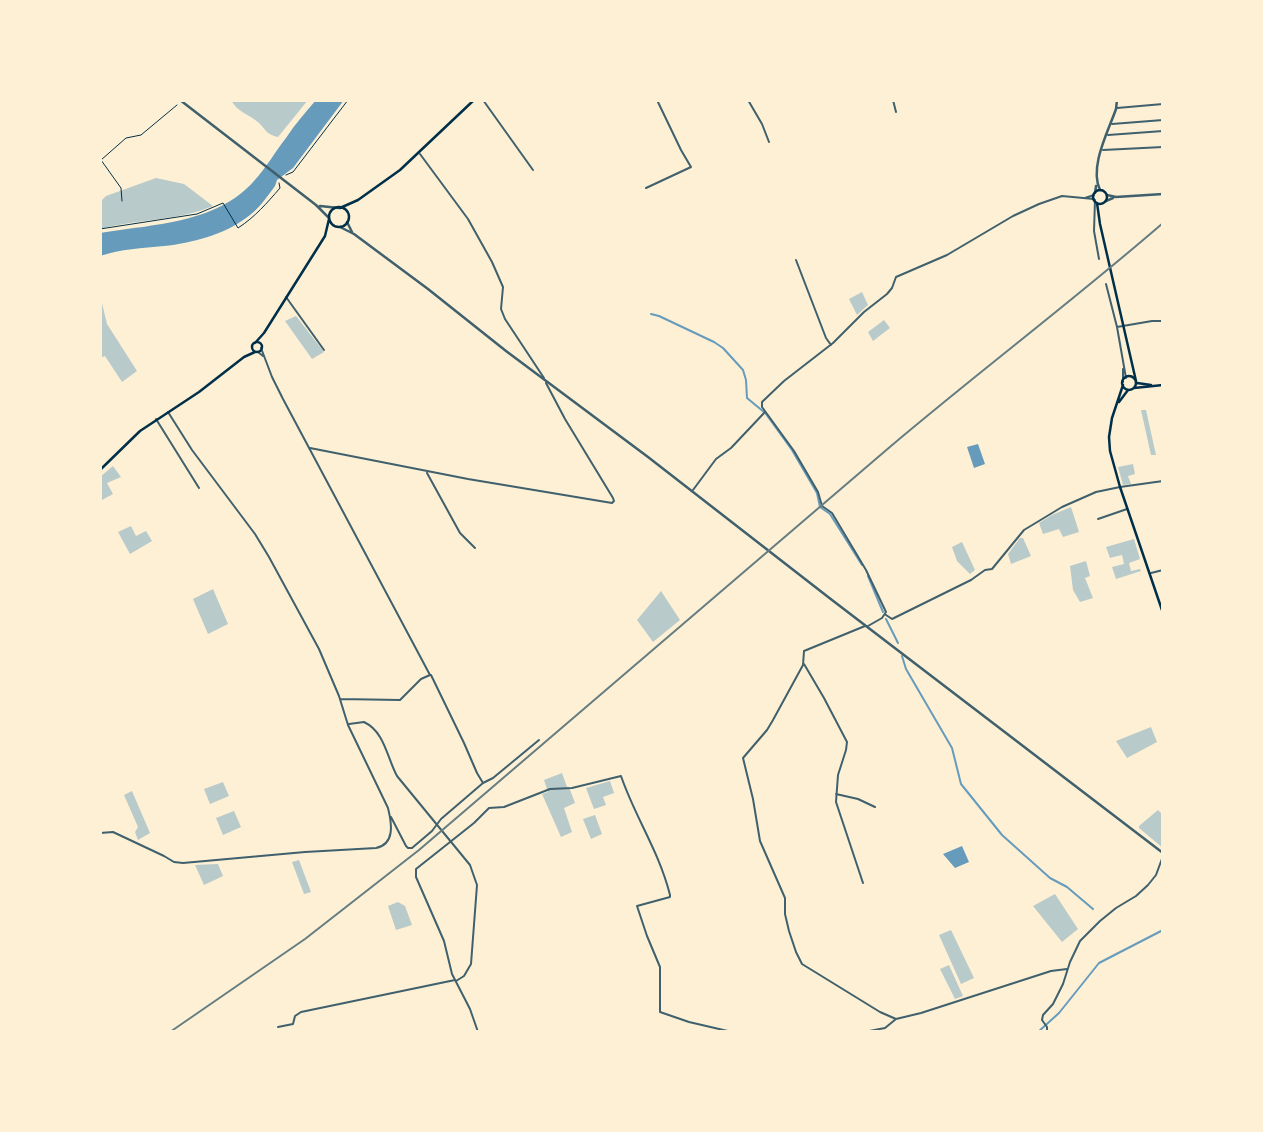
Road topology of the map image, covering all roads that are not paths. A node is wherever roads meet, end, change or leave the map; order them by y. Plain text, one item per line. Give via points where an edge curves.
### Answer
1 (181, 100) edge
2 (474, 100) edge
3 (483, 100) edge
4 (657, 100) edge
5 (748, 100) edge
6 (893, 100) edge
7 (1117, 100) edge
8 (1163, 104) edge
9 (1116, 108) junction
10 (896, 112) dead end
11 (1163, 120) edge
12 (1111, 124) junction
13 (1163, 131) edge
14 (1107, 135) junction
15 (769, 142) dead end
16 (1163, 147) edge
17 (1101, 150) junction
18 (419, 153) junction
19 (533, 170) dead end
20 (1096, 183) junction
21 (646, 188) dead end
22 (1100, 190) junction
23 (1163, 194) edge
24 (1107, 195) junction
25 (1116, 197) junction
26 (1095, 198) junction
27 (358, 200) junction
28 (1105, 202) junction
29 (316, 205) junction
30 (339, 208) junction
31 (349, 216) junction
32 (329, 218) junction
33 (1099, 218) junction
34 (347, 222) junction
35 (339, 227) junction
36 (354, 234) junction
37 (325, 236) junction
38 (1099, 259) dead end
39 (796, 260) dead end
40 (1106, 284) dead end
41 (286, 297) junction
42 (1163, 321) edge
43 (1116, 327) junction
44 (264, 333) junction
45 (255, 343) junction
46 (831, 345) junction
47 (261, 346) junction
48 (252, 347) junction
49 (324, 350) dead end
50 (256, 352) junction
51 (244, 357) junction
52 (264, 357) junction
53 (1123, 365) junction
54 (1133, 366) junction
55 (1128, 377) junction
56 (544, 379) junction
57 (1136, 382) junction
58 (1123, 384) junction
59 (1163, 385) edge
60 (1158, 386) junction
61 (1134, 388) junction
62 (1128, 390) junction
63 (1117, 404) junction
64 (168, 411) junction
65 (766, 411) junction
66 (156, 419) junction
67 (310, 448) junction
68 (100, 470) edge
69 (425, 471) junction
70 (1163, 481) edge
71 (1120, 487) junction
72 (199, 488) dead end
73 (692, 491) junction
74 (1127, 509) junction
75 (1098, 519) dead end
76 (475, 548) dead end
77 (1163, 570) edge
78 (1150, 573) junction
79 (1163, 613) edge
80 (885, 615) junction
81 (866, 626) junction
82 (803, 662) junction
83 (430, 674) junction
84 (340, 699) junction
85 (348, 725) junction
86 (539, 740) dead end
87 (483, 783) junction
88 (836, 794) junction
89 (874, 807) dead end
90 (390, 816) junction
91 (100, 833) edge
92 (1163, 854) edge
93 (863, 883) dead end
94 (1068, 969) junction
95 (455, 980) junction
96 (896, 1019) junction
97 (278, 1027) dead end
98 (478, 1032) edge
99 (732, 1032) edge
100 (864, 1032) edge
101 (1047, 1032) edge

1 - 29 street
2 - 18 main road
3 - 19 street
4 - 21 street via 691,167
5 - 15 street
6 - 10 street
7 - 9 street
8 - 9 street
9 - 12 street
11 - 12 street
12 - 14 street
13 - 14 street
14 - 17 street
16 - 17 street
17 - 20 street
18 - 27 main road
18 - 56 street via 482,244 503,287 505,318
20 - 22 street
20 - 26 street
22 - 24 main road
22 - 26 main road
23 - 25 street
24 - 25 street
24 - 28 main road
25 - 28 street
26 - 28 main road
26 - 33 main road
26 - 38 street
26 - 46 street via 1062,196 1039,204 947,255 900,275 887,294
27 - 30 main road
27 - 31 main road
28 - 33 main road
29 - 30 street
29 - 32 street
30 - 31 main road
30 - 32 main road via 332,210
31 - 34 main road
32 - 35 main road
32 - 37 main road
33 - 54 main road
34 - 35 main road
34 - 36 street
35 - 36 street
35 - 37 main road
36 - 56 street
37 - 41 main road
39 - 46 street
40 - 43 street
41 - 44 main road
41 - 49 street
42 - 43 street
43 - 53 street
44 - 45 main road
44 - 47 main road
45 - 47 main road
45 - 48 main road
46 - 65 street via 768,395 762,404
47 - 50 main road
47 - 52 street
48 - 50 main road
48 - 51 main road
50 - 51 main road
50 - 52 street
51 - 64 main road
52 - 67 street
53 - 55 street
53 - 58 street
54 - 55 main road
54 - 57 main road
55 - 57 main road
55 - 58 main road
56 - 69 street via 612,503
56 - 73 street
57 - 60 main road
57 - 61 main road
58 - 62 main road
58 - 63 main road
59 - 60 main road
60 - 61 main road
61 - 62 main road
62 - 63 main road
63 - 71 main road via 1108,437
64 - 66 main road
64 - 84 street via 269,557 319,649
65 - 73 street via 716,459
65 - 80 street via 866,570
66 - 68 main road
66 - 72 street
67 - 69 street
67 - 83 street
69 - 76 street via 460,533
70 - 71 street
71 - 74 main road
71 - 80 street via 1090,494 1056,510 1020,534 993,569 892,619
73 - 81 street
74 - 75 street
74 - 78 main road
77 - 78 street
78 - 79 main road
80 - 81 street
81 - 82 street via 804,651
81 - 92 street
82 - 88 street via 848,742
82 - 96 street via 767,730 743,758 760,841 785,898 789,931 802,964
83 - 84 street via 400,699
83 - 87 street
84 - 85 street
85 - 90 street
85 - 95 street via 364,722 378,732 397,776 470,864 477,885 471,964 464,976
86 - 87 street
87 - 90 street via 412,848 406,846
88 - 89 street
88 - 93 street
90 - 91 street via 390,838 376,848 184,863 113,832
92 - 94 street via 1154,878 1085,936
94 - 96 street
94 - 101 street via 1053,1004 1043,1015
95 - 97 street via 301,1012 293,1024
95 - 98 street
95 - 99 street via 416,869 489,808 504,807 550,789 621,776 670,895 637,906 661,970 660,1012
96 - 100 street via 885,1028

